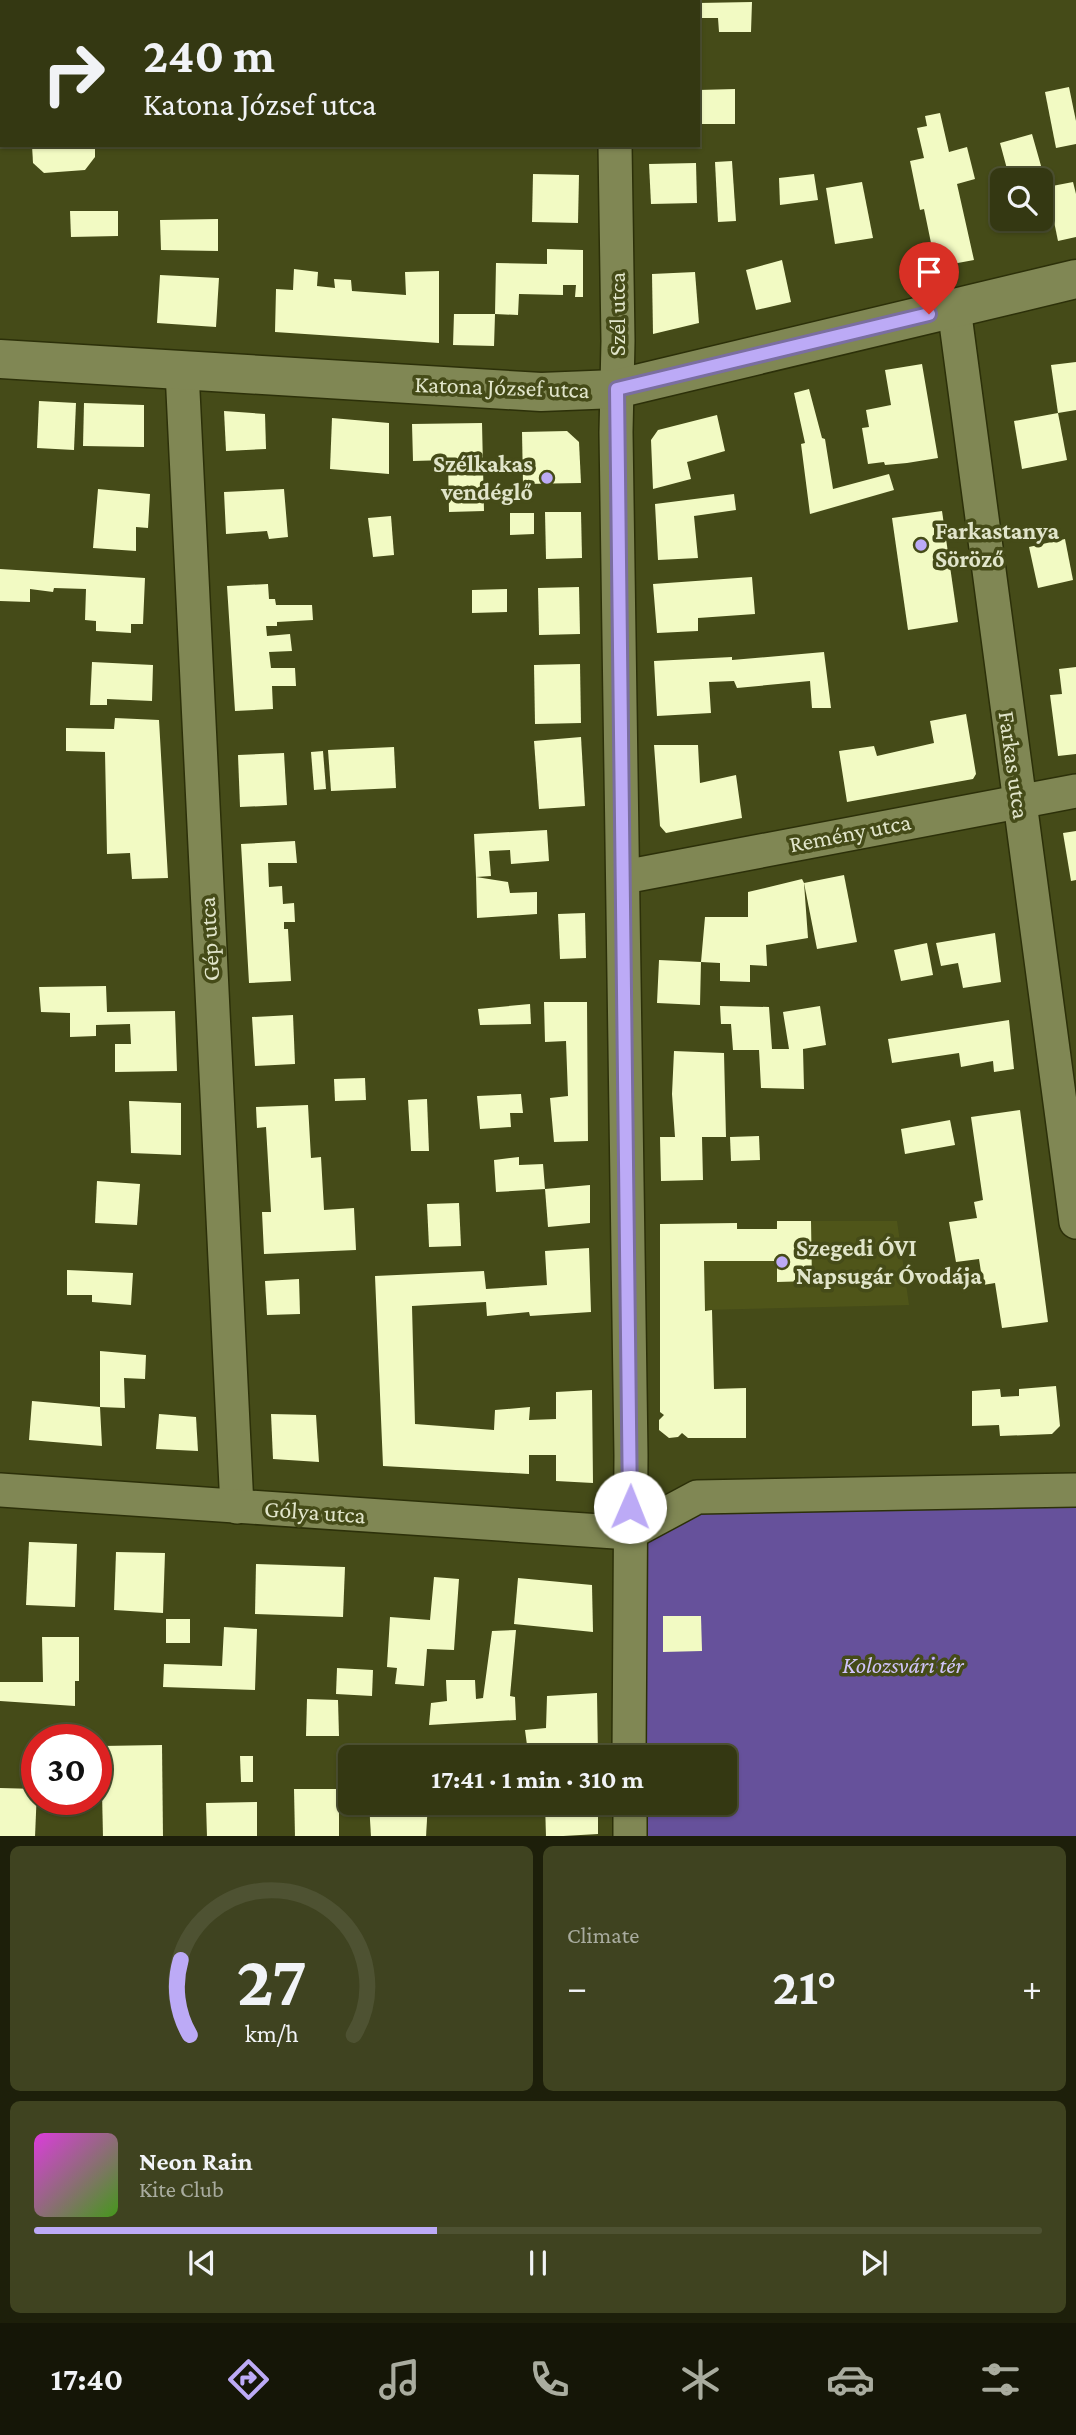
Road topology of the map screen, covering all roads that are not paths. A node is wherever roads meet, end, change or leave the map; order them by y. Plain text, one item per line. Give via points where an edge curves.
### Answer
1 (615, 147) edge
2 (1076, 279) edge
3 (954, 308) junction
4 (0, 359) edge
5 (182, 371) junction
6 (617, 389) junction
7 (1076, 791) edge
8 (1019, 800) junction
9 (624, 877) junction
10 (1076, 1222) edge
11 (0, 1490) edge
12 (1076, 1490) edge
13 (237, 1507) junction
14 (630, 1533) junction
15 (629, 1745) edge
16 (630, 1815) edge
17 (630, 1836) edge

1 - 6 street, Szél utca
2 - 3 street, Katona József utca
3 - 6 street, Katona József utca
3 - 8 street, Farkas utca
4 - 5 street, Katona József utca
5 - 6 street, Katona József utca via 541,393
5 - 13 street, Gép utca
6 - 9 street, Szél utca
7 - 8 street, Remény utca
8 - 9 street, Remény utca
8 - 10 street, Farkas utca
9 - 14 street, Szél utca
11 - 13 street, Gólya utca
12 - 14 street via 697,1497
13 - 14 street, Gólya utca
14 - 15 street
16 - 17 street

